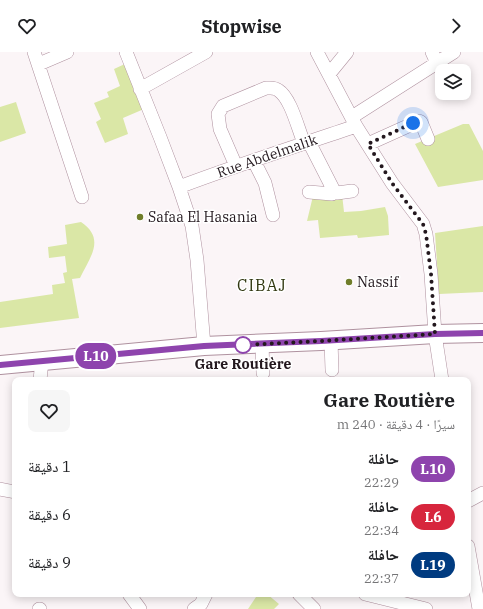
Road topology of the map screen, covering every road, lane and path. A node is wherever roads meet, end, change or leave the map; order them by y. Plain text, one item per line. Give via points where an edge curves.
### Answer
1 (68, 52) edge
2 (126, 52) edge
3 (206, 52) edge
4 (317, 52) edge
5 (347, 52) edge
6 (454, 52) edge
7 (36, 58) edge
8 (434, 58) edge
9 (329, 74) junction
10 (140, 89) junction
11 (354, 122) junction
12 (428, 139) dead end
13 (307, 143) junction
14 (368, 144) junction
15 (254, 161) junction
16 (236, 166) junction
17 (179, 187) junction
18 (333, 191) junction
19 (352, 191) dead end
20 (309, 192) dead end
21 (82, 197) dead end
22 (273, 215) dead end
23 (483, 333) edge
24 (435, 334) junction
25 (331, 341) junction
26 (262, 344) junction
27 (204, 346) junction
28 (42, 361) junction
29 (0, 365) edge
30 (332, 370) dead end
31 (263, 373) dead end
32 (40, 377) edge
33 (442, 377) edge
34 (0, 489) edge
35 (12, 491) edge
36 (483, 493) edge
37 (471, 499) edge
38 (471, 563) edge
39 (131, 597) edge
40 (204, 597) edge
41 (302, 597) edge
42 (376, 597) edge
43 (140, 609) edge
44 (194, 609) edge
45 (314, 609) edge
46 (426, 609) edge
47 (479, 609) edge

1 - 7 street
2 - 10 street
3 - 10 street
4 - 9 street
5 - 9 street
6 - 8 street, Rue Abdelmalik
7 - 21 street
8 - 11 street, Rue Abdelmalik
9 - 11 street
10 - 17 street
11 - 13 street, Rue Abdelmalik
11 - 14 street
12 - 14 street via 419,121
13 - 15 street, Rue Abdelmalik
13 - 16 street via 286,97 274,87 266,88 223,106 218,114 220,129
13 - 18 street
14 - 24 street via 392,183 423,224 431,274
15 - 16 street, Rue Abdelmalik
15 - 22 street via 262,174
16 - 17 street, Rue Abdelmalik
17 - 27 street via 195,243
18 - 19 street
18 - 20 street
23 - 24 street
24 - 25 street
24 - 33 street
25 - 26 street
25 - 30 street
26 - 27 street
26 - 31 street
27 - 28 street
28 - 29 street
28 - 32 street
34 - 35 street
36 - 37 street
38 - 47 street
39 - 43 street
40 - 44 street
41 - 45 street
42 - 46 street

